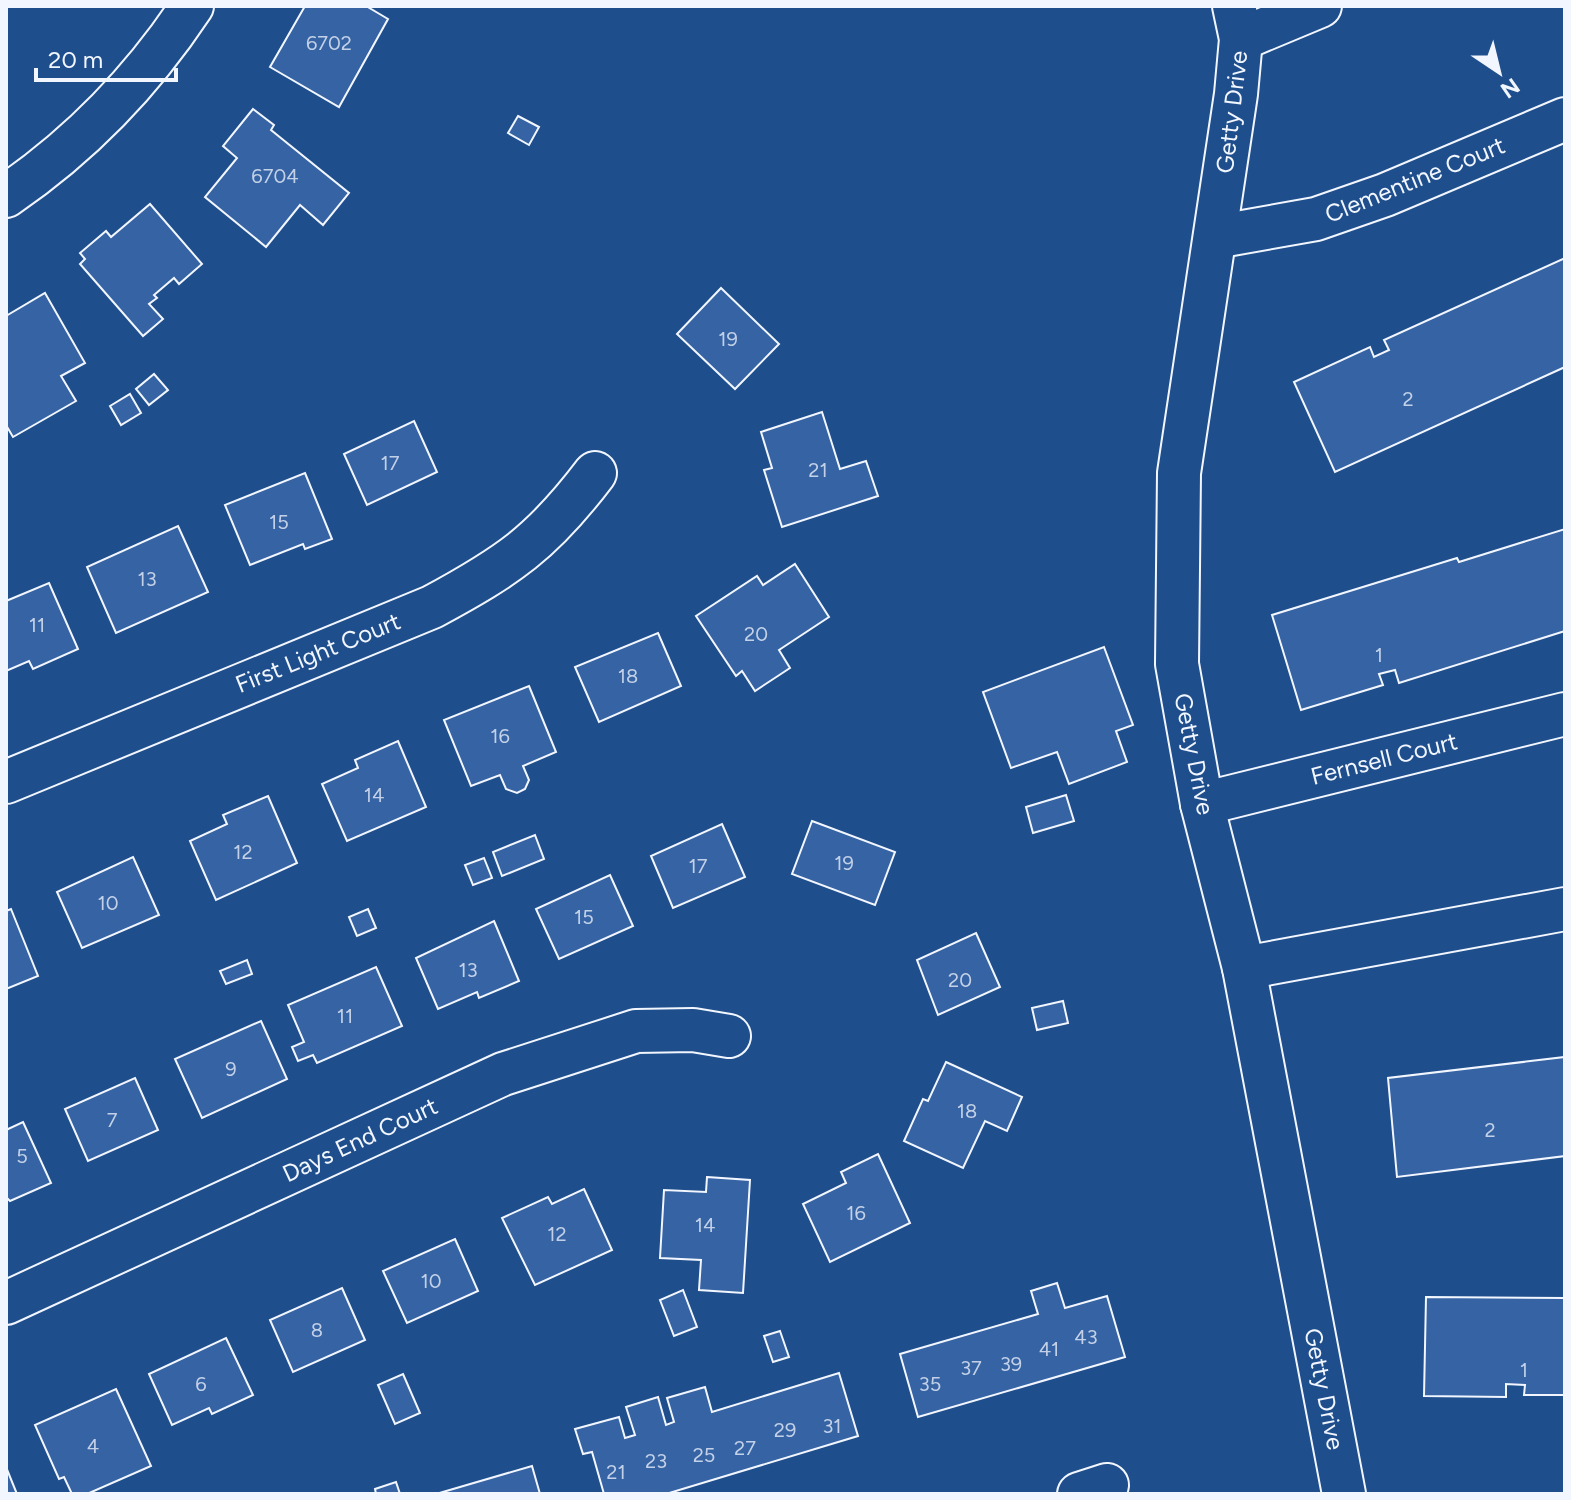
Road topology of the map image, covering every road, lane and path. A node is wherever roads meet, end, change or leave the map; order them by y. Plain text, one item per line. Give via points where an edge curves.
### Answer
1 (192, 6) edge
2 (1320, 6) edge
3 (1237, 22) edge
4 (1565, 119) edge
5 (6, 196) edge
6 (1215, 237) junction
7 (595, 473) dead end
8 (1565, 714) edge
9 (6, 782) edge
10 (1202, 804) junction
11 (1565, 909) edge
12 (1244, 968) junction
13 (729, 1036) dead end
14 (6, 1303) edge
15 (1344, 1494) edge

1 - 5 street via 110,109
2 - 3 street
3 - 6 street, Getty Drive via 1231,136
4 - 6 street, Clementine Court via 1316,219
6 - 10 street, Getty Drive via 1179,473 1177,664
7 - 9 street, First Light Court via 546,534 489,576 432,607
8 - 10 street, Fernsell Court
10 - 12 street, Getty Drive
11 - 12 street
12 - 15 street, Getty Drive
13 - 14 street, Days End Court via 693,1030 636,1031 503,1074

